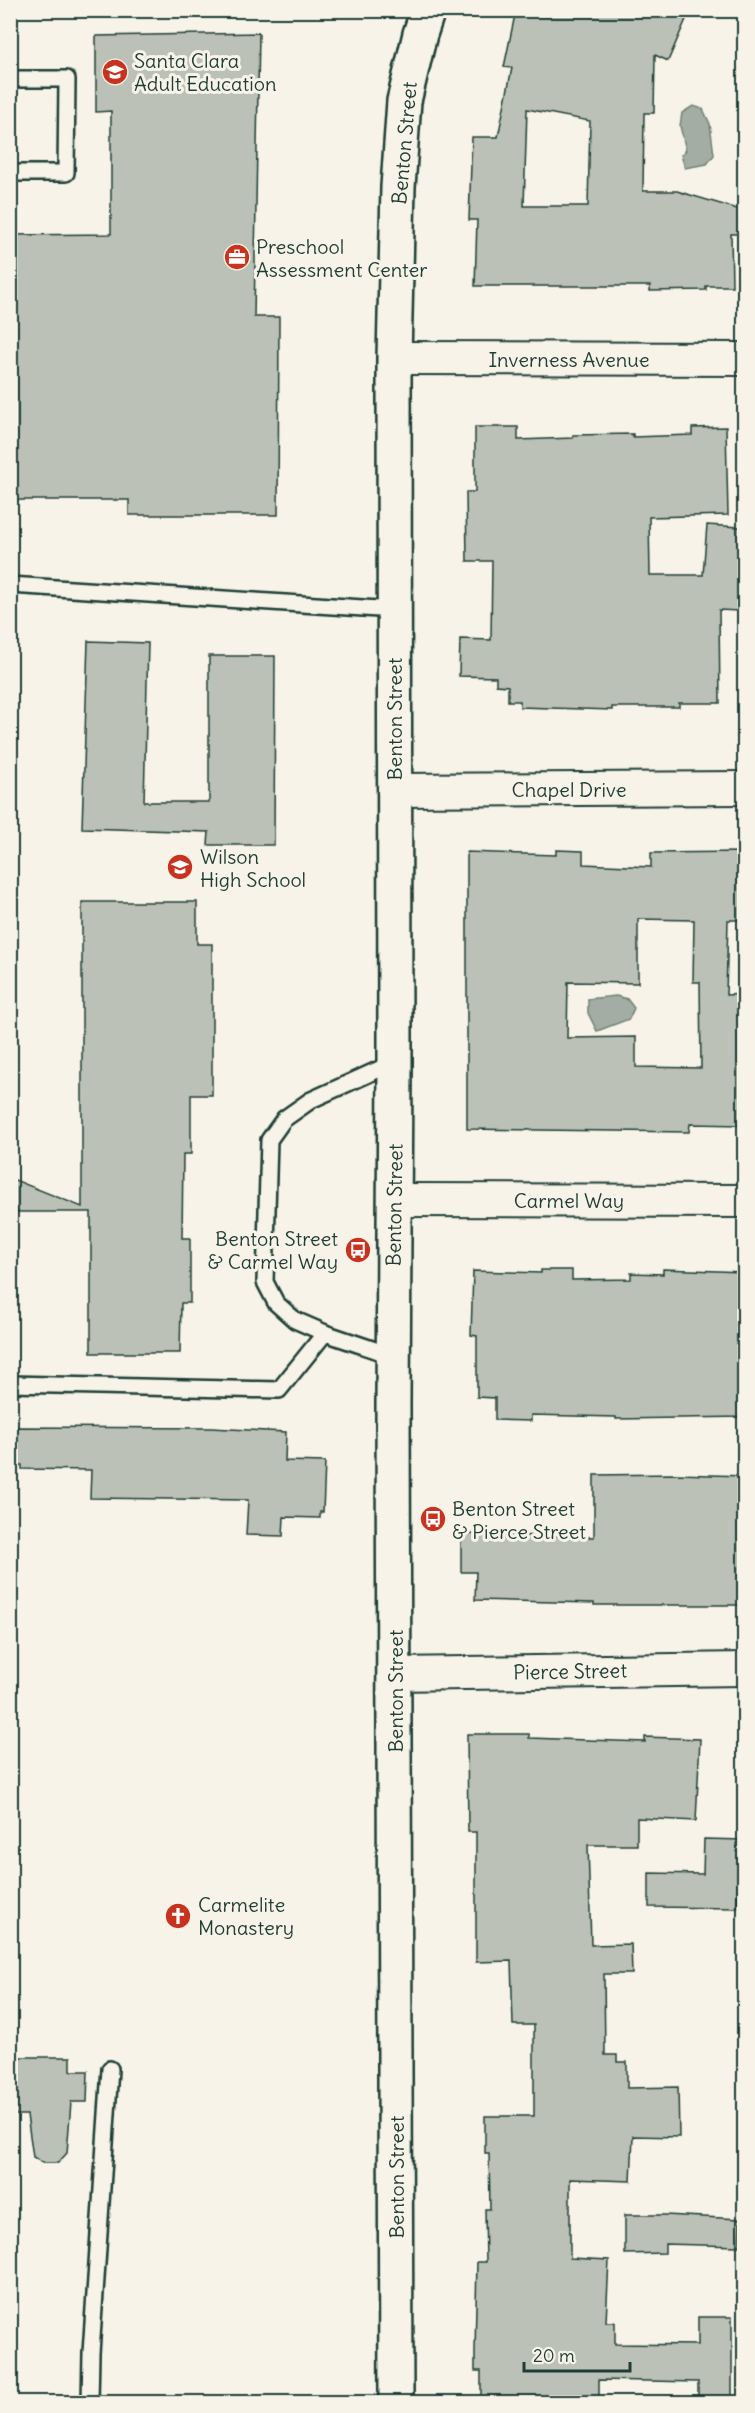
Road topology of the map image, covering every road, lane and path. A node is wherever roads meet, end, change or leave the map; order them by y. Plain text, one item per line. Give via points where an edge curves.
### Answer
1 (428, 10) edge
2 (10, 79) edge
3 (10, 173) edge
4 (394, 358) junction
5 (744, 359) edge
6 (10, 585) edge
7 (394, 610) junction
8 (744, 788) edge
9 (394, 789) junction
10 (395, 1062) junction
11 (394, 1200) junction
12 (744, 1201) edge
13 (325, 1333) junction
14 (393, 1356) junction
15 (10, 1384) edge
16 (744, 1669) edge
17 (395, 1674) junction
18 (110, 2069) dead end
19 (90, 2403) edge
20 (396, 2403) edge

1 - 4 main road, Benton Street via 404,101
2 - 3 lane via 67,79 66,173
4 - 5 street, Inverness Avenue
4 - 7 main road, Benton Street
6 - 7 lane
7 - 9 main road, Benton Street
8 - 9 street, Chapel Drive
9 - 10 main road, Benton Street
10 - 11 main road, Benton Street
10 - 13 lane via 311,1100 284,1119 269,1140 265,1282 276,1303 295,1320
11 - 12 street, Carmel Way
11 - 14 main road, Benton Street
13 - 14 lane
13 - 15 lane via 279,1390
14 - 17 main road, Benton Street
16 - 17 street, Pierce Street
17 - 20 main road, Benton Street
18 - 19 lane

